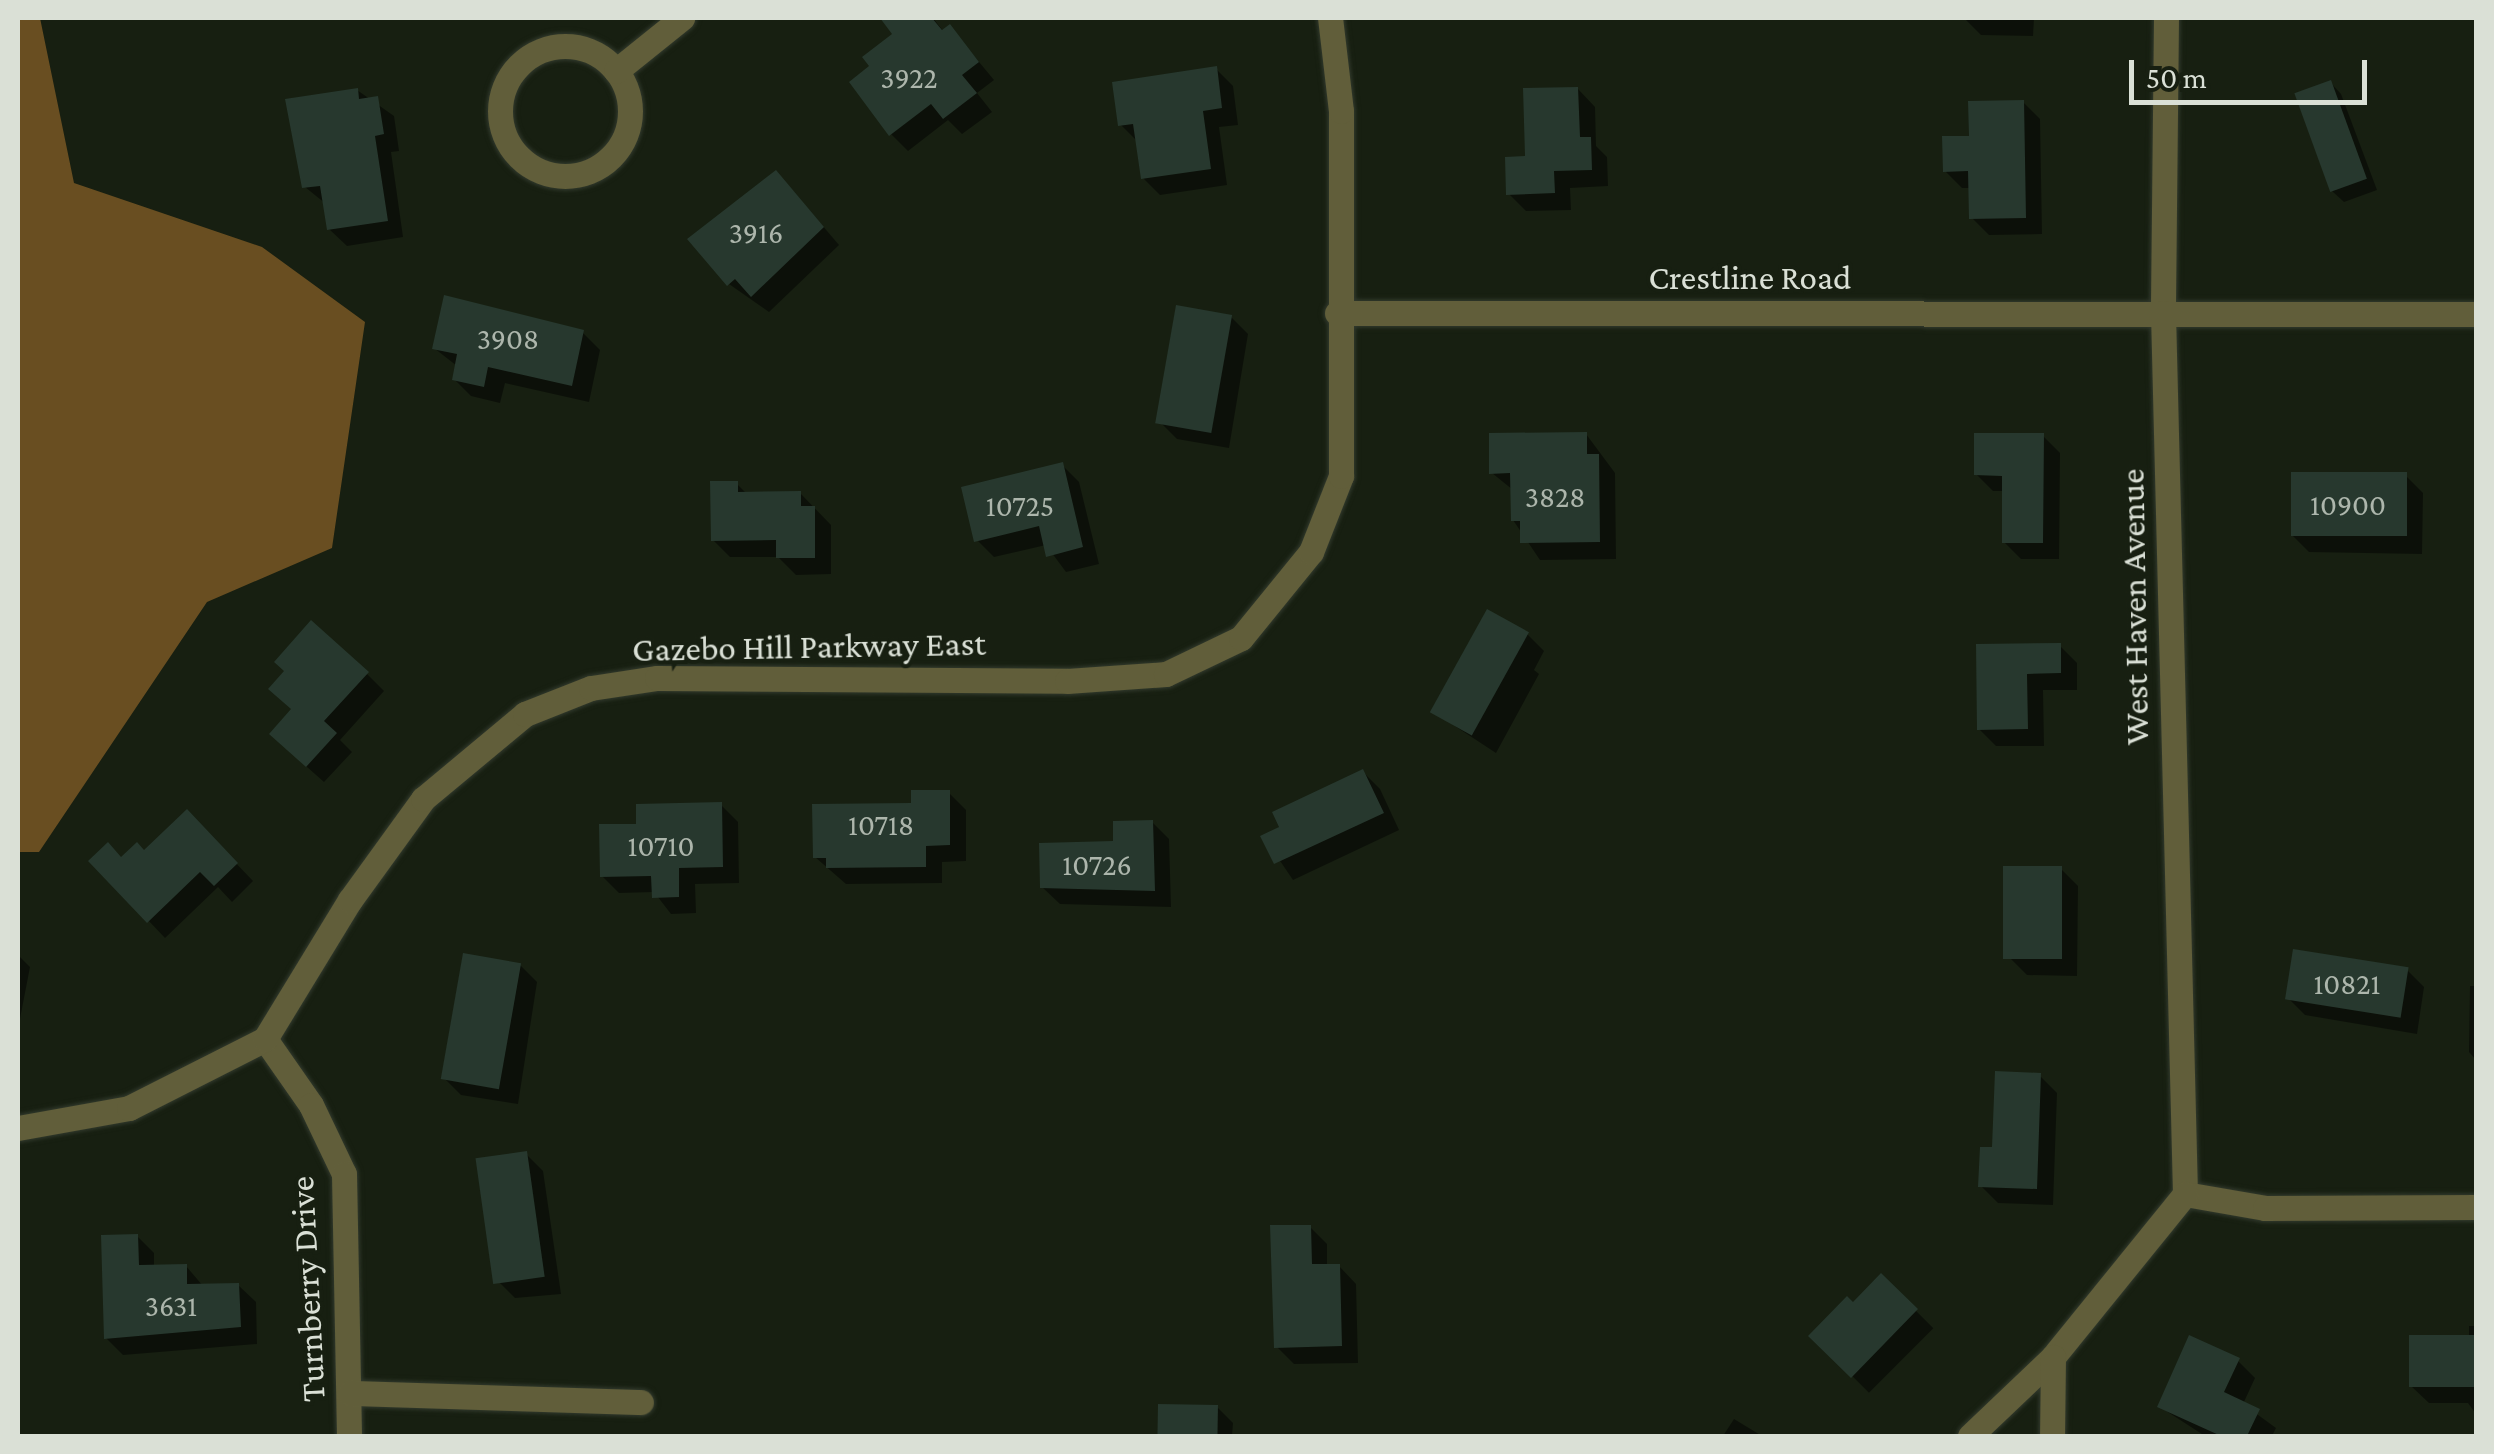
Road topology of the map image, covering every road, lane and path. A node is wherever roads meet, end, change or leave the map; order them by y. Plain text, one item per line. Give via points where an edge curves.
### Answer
1 (682, 18) edge
2 (1330, 18) edge
3 (2166, 18) edge
4 (616, 71) junction
5 (1338, 314) junction
6 (2162, 314) junction
7 (2476, 314) edge
8 (265, 1038) junction
9 (18, 1128) edge
10 (2185, 1194) junction
11 (2476, 1207) edge
12 (2053, 1356) junction
13 (350, 1393) junction
14 (641, 1402) dead end
15 (349, 1436) edge
16 (1970, 1436) edge
17 (2052, 1436) edge

1 - 4 street
2 - 5 street, Gazebo Hill Parkway East via 1340,111
3 - 6 street, West Haven Avenue
4 - 4 street via 600,56 556,46 517,67 500,108 513,150 528,165 566,177 604,163 619,148 630,109
5 - 6 street, Crestline Road
5 - 8 street, Gazebo Hill Parkway East via 1340,476 1311,552 1241,638 1166,674 1067,681 657,678 591,688 526,714 423,798
6 - 7 street, Crestline Road
6 - 10 street, West Haven Avenue
8 - 9 street via 129,1108
8 - 13 street, Turnberry Drive via 311,1105 344,1174
10 - 11 street via 2265,1208
10 - 12 street
12 - 16 street
12 - 17 street
13 - 14 street
13 - 15 street, Turnberry Drive

